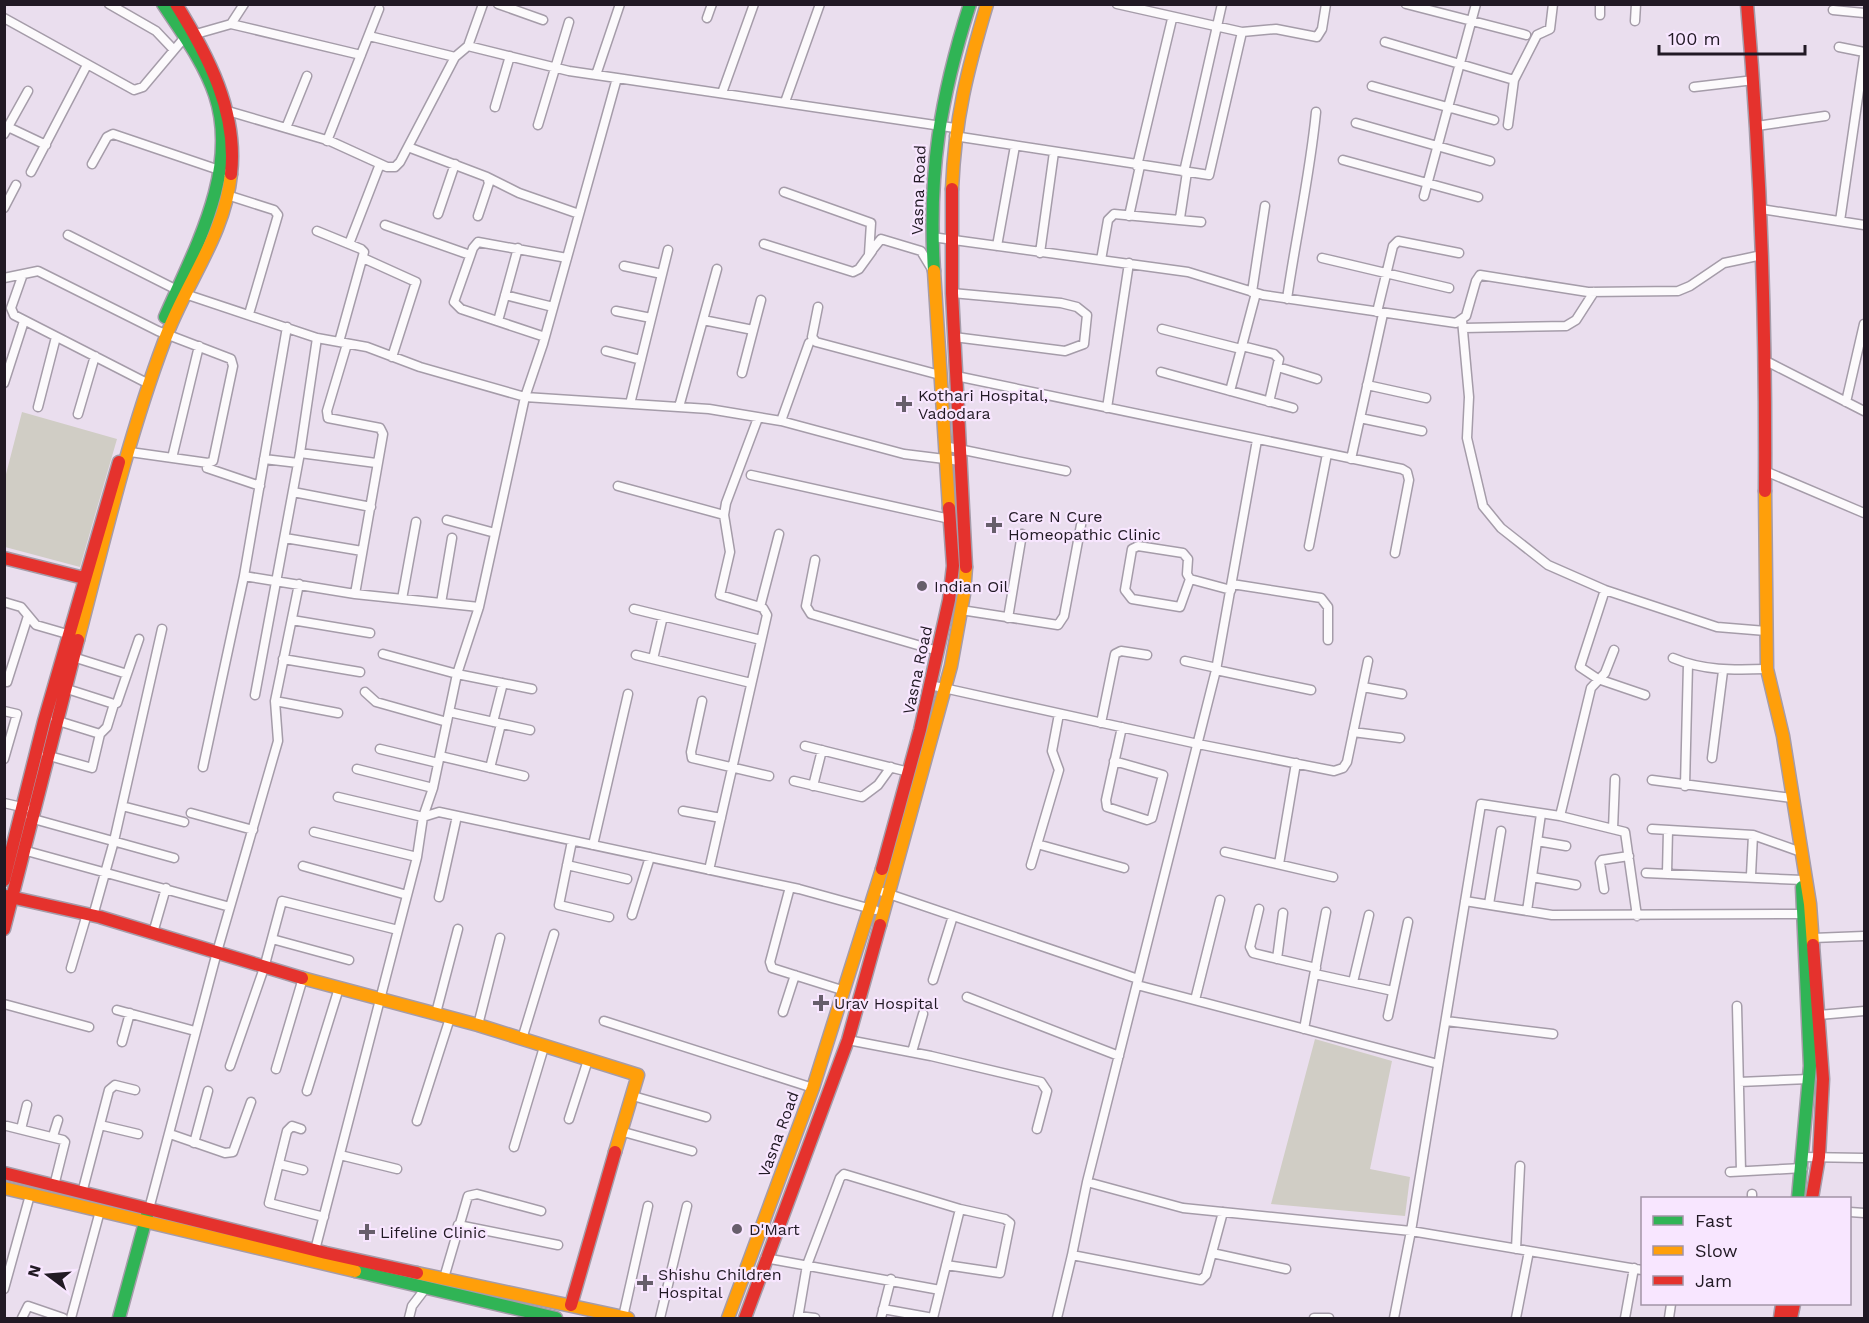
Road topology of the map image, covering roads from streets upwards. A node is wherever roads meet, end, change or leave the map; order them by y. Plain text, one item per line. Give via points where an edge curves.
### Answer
1 (109, 4) edge
2 (163, 4) edge
3 (176, 4) edge
4 (244, 4) edge
5 (483, 4) edge
6 (498, 4) edge
7 (620, 4) edge
8 (711, 4) edge
9 (754, 4) edge
10 (820, 4) edge
11 (970, 4) edge
12 (987, 4) edge
13 (1117, 4) edge
14 (1222, 4) edge
15 (1326, 4) edge
16 (1406, 4) edge
17 (1476, 4) edge
18 (1552, 4) edge
19 (1600, 4) edge
20 (1636, 4) edge
21 (1748, 4) edge
22 (379, 9) dead end
23 (1833, 9) dead end
24 (1864, 13) edge
25 (1600, 15) dead end
26 (4, 18) edge
27 (707, 18) dead end
28 (1172, 19) junction
29 (543, 20) dead end
30 (1471, 20) junction
31 (1635, 21) dead end
32 (568, 22) dead end
33 (231, 24) junction
34 (1217, 26) junction
35 (1242, 32) junction
36 (1526, 35) dead end
37 (190, 36) junction
38 (369, 36) junction
39 (1385, 42) dead end
40 (468, 46) junction
41 (1839, 47) dead end
42 (174, 50) junction
43 (361, 54) junction
44 (1864, 54) edge
45 (510, 56) junction
46 (455, 57) junction
47 (1460, 64) junction
48 (87, 65) junction
49 (556, 68) junction
50 (596, 75) junction
51 (307, 76) dead end
52 (617, 78) junction
53 (1514, 80) junction
54 (1754, 81) junction
55 (1372, 86) dead end
56 (1694, 87) dead end
57 (28, 92) dead end
58 (722, 93) junction
59 (785, 102) junction
60 (495, 107) dead end
61 (1448, 107) junction
62 (223, 109) junction
63 (1861, 109) edge
64 (1316, 112) dead end
65 (1825, 116) dead end
66 (1494, 120) dead end
67 (1356, 123) dead end
68 (1508, 124) dead end
69 (538, 125) dead end
70 (938, 125) junction
71 (1757, 126) junction
72 (286, 128) junction
73 (6, 130) edge
74 (955, 132) junction
75 (327, 141) junction
76 (46, 145) junction
77 (1015, 146) junction
78 (408, 147) junction
79 (1437, 147) junction
80 (1054, 152) junction
81 (1343, 160) dead end
82 (1490, 161) dead end
83 (92, 164) dead end
84 (380, 164) junction
85 (455, 164) junction
86 (1138, 166) junction
87 (31, 172) dead end
88 (1186, 172) junction
89 (225, 173) junction
90 (487, 177) junction
91 (1428, 182) junction
92 (16, 185) dead end
93 (784, 192) dead end
94 (227, 195) junction
95 (1424, 196) dead end
96 (1478, 196) dead end
97 (1265, 206) dead end
98 (4, 208) edge
99 (1761, 209) junction
100 (438, 214) dead end
101 (579, 214) junction
102 (478, 216) dead end
103 (1129, 216) junction
104 (1180, 218) junction
105 (1840, 221) junction
106 (1201, 222) dead end
107 (385, 225) dead end
108 (1864, 225) edge
109 (317, 231) dead end
110 (69, 235) dead end
111 (932, 237) junction
112 (881, 239) junction
113 (951, 239) junction
114 (349, 244) junction
115 (764, 244) dead end
116 (997, 246) junction
117 (518, 248) junction
118 (668, 250) dead end
119 (1040, 253) junction
120 (1459, 253) dead end
121 (470, 255) junction
122 (1762, 255) junction
123 (363, 258) junction
124 (567, 258) junction
125 (1322, 258) dead end
126 (1101, 260) junction
127 (1129, 263) junction
128 (624, 266) dead end
129 (717, 269) dead end
130 (935, 273) junction
131 (1386, 273) junction
132 (23, 274) junction
133 (662, 274) junction
134 (4, 278) edge
135 (1449, 288) dead end
136 (180, 292) junction
137 (1594, 292) junction
138 (952, 293) junction
139 (1254, 293) junction
140 (505, 296) junction
141 (1287, 298) junction
142 (760, 300) dead end
143 (818, 307) dead end
144 (553, 308) junction
145 (616, 311) dead end
146 (1380, 313) junction
147 (249, 314) junction
148 (651, 318) junction
149 (703, 320) junction
150 (24, 321) junction
151 (498, 321) junction
152 (1462, 324) junction
153 (1864, 324) edge
154 (287, 327) junction
155 (1162, 329) dead end
156 (753, 330) junction
157 (162, 333) junction
158 (56, 337) junction
159 (545, 337) junction
160 (954, 337) junction
161 (317, 338) junction
162 (343, 343) junction
163 (809, 343) dead end
164 (199, 346) junction
165 (1241, 347) junction
166 (606, 351) dead end
167 (95, 356) junction
168 (392, 357) junction
169 (641, 360) junction
170 (1766, 361) junction
171 (1278, 368) junction
172 (1161, 372) dead end
173 (742, 373) dead end
174 (940, 375) junction
175 (956, 376) junction
176 (1317, 379) dead end
177 (143, 381) junction
178 (4, 383) edge
179 (1367, 386) junction
180 (1230, 391) junction
181 (525, 397) junction
182 (1426, 398) dead end
183 (1269, 402) junction
184 (1846, 402) junction
185 (630, 404) junction
186 (38, 407) dead end
187 (679, 407) junction
188 (1107, 408) junction
189 (1293, 408) dead end
190 (1864, 411) edge
191 (78, 414) dead end
192 (758, 418) junction
193 (1360, 418) junction
194 (781, 421) junction
195 (1422, 431) dead end
196 (1257, 440) junction
197 (944, 446) junction
198 (961, 448) junction
199 (130, 452) junction
200 (1326, 454) junction
201 (172, 458) junction
202 (299, 458) junction
203 (264, 459) junction
204 (945, 459) junction
205 (1351, 459) junction
206 (961, 462) junction
207 (376, 463) junction
208 (207, 468) dead end
209 (1066, 471) dead end
210 (1765, 471) junction
211 (751, 475) dead end
212 (260, 486) junction
213 (618, 486) dead end
214 (293, 492) junction
215 (370, 507) junction
216 (1864, 513) edge
217 (724, 514) junction
218 (950, 519) junction
219 (447, 520) dead end
220 (416, 522) dead end
221 (1081, 525) dead end
222 (495, 533) junction
223 (779, 534) dead end
224 (1022, 534) dead end
225 (285, 538) junction
226 (452, 538) dead end
227 (1309, 546) dead end
228 (362, 551) junction
229 (1395, 553) dead end
230 (4, 558) edge
231 (815, 560) dead end
232 (244, 576) junction
233 (84, 578) junction
234 (1190, 579) junction
235 (277, 581) junction
236 (299, 584) junction
237 (1231, 587) junction
238 (1605, 590) junction
239 (355, 594) junction
240 (402, 598) junction
241 (4, 602) edge
242 (441, 603) junction
243 (479, 607) junction
244 (760, 608) junction
245 (634, 609) dead end
246 (961, 610) junction
247 (28, 616) junction
248 (663, 616) junction
249 (1008, 618) junction
250 (292, 620) junction
251 (162, 629) dead end
252 (1766, 631) junction
253 (370, 633) dead end
254 (73, 635) junction
255 (139, 639) dead end
256 (761, 640) junction
257 (1329, 640) dead end
258 (1614, 650) dead end
259 (938, 651) junction
260 (383, 654) dead end
261 (636, 655) dead end
262 (1147, 655) dead end
263 (73, 657) junction
264 (283, 658) junction
265 (1673, 658) dead end
266 (653, 659) junction
267 (1185, 661) dead end
268 (1368, 661) dead end
269 (1688, 664) junction
270 (1217, 669) junction
271 (1767, 669) junction
272 (1723, 671) junction
273 (360, 672) dead end
274 (127, 674) junction
275 (457, 674) junction
276 (1599, 679) junction
277 (7, 682) dead end
278 (503, 683) junction
279 (752, 683) junction
280 (930, 685) junction
281 (1363, 687) junction
282 (63, 688) junction
283 (532, 688) dead end
284 (945, 688) junction
285 (1311, 690) dead end
286 (365, 692) dead end
287 (628, 694) dead end
288 (1402, 694) dead end
289 (255, 695) dead end
290 (1645, 695) dead end
291 (275, 701) junction
292 (702, 701) dead end
293 (114, 704) junction
294 (4, 711) edge
295 (449, 712) junction
296 (338, 713) dead end
297 (1059, 714) junction
298 (55, 720) junction
299 (447, 722) junction
300 (497, 723) junction
301 (1101, 723) junction
302 (1122, 727) junction
303 (530, 730) dead end
304 (1353, 732) junction
305 (100, 734) junction
306 (1400, 738) dead end
307 (1198, 744) junction
308 (805, 746) dead end
309 (380, 749) dead end
310 (822, 750) junction
311 (46, 755) junction
312 (5, 756) edge
313 (1712, 758) dead end
314 (439, 760) junction
315 (1114, 761) junction
316 (1296, 764) junction
317 (203, 767) dead end
318 (732, 767) junction
319 (891, 767) junction
320 (490, 768) junction
321 (357, 769) dead end
322 (909, 772) junction
323 (524, 776) dead end
324 (769, 776) dead end
325 (1615, 779) dead end
326 (1652, 780) dead end
327 (794, 781) dead end
328 (813, 786) junction
329 (1685, 786) junction
330 (433, 788) junction
331 (338, 797) dead end
332 (1792, 798) junction
333 (4, 803) edge
334 (122, 806) junction
335 (28, 811) junction
336 (683, 811) dead end
337 (191, 813) dead end
338 (1541, 814) junction
339 (457, 816) junction
340 (1560, 816) junction
341 (423, 817) junction
342 (721, 818) junction
343 (184, 822) dead end
344 (1614, 829) junction
345 (1652, 829) dead end
346 (253, 830) junction
347 (1668, 830) junction
348 (1501, 831) dead end
349 (314, 832) dead end
350 (1753, 835) junction
351 (572, 840) junction
352 (114, 841) junction
353 (1537, 841) junction
354 (1037, 844) junction
355 (593, 845) junction
356 (1566, 846) dead end
357 (23, 850) junction
358 (1225, 852) dead end
359 (1800, 852) junction
360 (1629, 856) junction
361 (417, 857) junction
362 (650, 857) junction
363 (174, 858) dead end
364 (1279, 864) junction
365 (567, 865) junction
366 (1031, 865) dead end
367 (303, 866) dead end
368 (1124, 868) dead end
369 (709, 870) junction
370 (1646, 873) dead end
371 (1667, 873) junction
372 (105, 874) junction
373 (1751, 875) junction
374 (1803, 875) junction
375 (1333, 877) dead end
376 (1532, 877) junction
377 (627, 879) dead end
378 (4, 880) edge
379 (1576, 885) dead end
380 (790, 887) junction
381 (166, 888) junction
382 (1604, 889) dead end
383 (876, 890) junction
384 (890, 894) junction
385 (407, 895) junction
386 (8, 897) edge
387 (439, 897) dead end
388 (1220, 900) dead end
389 (1465, 901) junction
390 (1489, 904) junction
391 (230, 907) junction
392 (1259, 909) dead end
393 (1527, 910) junction
394 (877, 911) junction
395 (1326, 912) dead end
396 (1283, 913) dead end
397 (1802, 914) junction
398 (90, 915) junction
399 (633, 915) dead end
400 (1368, 915) dead end
401 (954, 916) junction
402 (1637, 916) junction
403 (609, 917) dead end
404 (1408, 922) dead end
405 (4, 929) edge
406 (458, 929) dead end
407 (398, 930) junction
408 (153, 933) junction
409 (554, 934) dead end
410 (1864, 936) edge
411 (501, 938) dead end
412 (1813, 938) junction
413 (272, 939) junction
414 (217, 952) junction
415 (1276, 959) junction
416 (349, 960) dead end
417 (71, 968) dead end
418 (264, 968) junction
419 (1315, 971) junction
420 (795, 975) junction
421 (303, 978) junction
422 (933, 980) dead end
423 (1138, 982) junction
424 (1353, 982) junction
425 (339, 988) junction
426 (844, 991) junction
427 (1393, 992) junction
428 (967, 997) dead end
429 (381, 1000) junction
430 (1195, 1000) junction
431 (4, 1004) edge
432 (1737, 1006) dead end
433 (117, 1010) dead end
434 (1864, 1011) edge
435 (783, 1012) dead end
436 (130, 1013) junction
437 (436, 1013) junction
438 (923, 1014) dead end
439 (1819, 1015) junction
440 (1388, 1016) dead end
441 (450, 1018) junction
442 (604, 1021) dead end
443 (1446, 1021) junction
444 (478, 1025) junction
445 (89, 1027) dead end
446 (1304, 1029) junction
447 (195, 1031) junction
448 (1553, 1034) dead end
449 (522, 1039) junction
450 (848, 1040) junction
451 (122, 1042) dead end
452 (544, 1047) junction
453 (912, 1052) junction
454 (1119, 1056) junction
455 (588, 1060) junction
456 (1438, 1064) junction
457 (230, 1066) dead end
458 (276, 1069) dead end
459 (1809, 1079) junction
460 (1739, 1082) junction
461 (813, 1088) junction
462 (135, 1090) dead end
463 (307, 1090) dead end
464 (208, 1091) dead end
465 (633, 1096) junction
466 (251, 1102) dead end
467 (27, 1105) dead end
468 (706, 1117) dead end
469 (569, 1119) dead end
470 (57, 1120) dead end
471 (417, 1121) dead end
472 (100, 1125) junction
473 (7, 1126) dead end
474 (301, 1129) dead end
475 (21, 1130) junction
476 (1037, 1130) dead end
477 (620, 1131) junction
478 (138, 1134) dead end
479 (170, 1134) junction
480 (53, 1136) junction
481 (194, 1143) junction
482 (514, 1147) dead end
483 (692, 1151) dead end
484 (340, 1155) junction
485 (1819, 1157) junction
486 (1864, 1158) edge
487 (1803, 1162) junction
488 (279, 1164) junction
489 (1520, 1166) dead end
490 (397, 1169) dead end
491 (303, 1170) dead end
492 (1741, 1171) junction
493 (1730, 1172) dead end
494 (4, 1173) edge
495 (1087, 1182) junction
496 (54, 1186) junction
497 (4, 1188) edge
498 (82, 1193) junction
499 (30, 1195) junction
500 (1798, 1197) edge
501 (1812, 1197) edge
502 (648, 1206) dead end
503 (687, 1206) dead end
504 (149, 1209) junction
505 (960, 1209) junction
506 (541, 1211) dead end
507 (100, 1212) junction
508 (1223, 1212) junction
509 (324, 1217) junction
510 (146, 1223) junction
511 (458, 1225) junction
512 (1411, 1231) junction
513 (558, 1245) dead end
514 (1516, 1248) junction
515 (315, 1250) junction
516 (1529, 1251) junction
517 (1212, 1253) junction
518 (1072, 1255) junction
519 (765, 1258) junction
520 (807, 1265) junction
521 (946, 1265) junction
522 (1287, 1269) dead end
523 (1638, 1269) edge
524 (444, 1278) junction
525 (891, 1279) junction
526 (4, 1289) edge
527 (425, 1289) junction
528 (940, 1290) junction
529 (571, 1305) junction
530 (882, 1314) edge
531 (519, 1315) edge
532 (798, 1317) edge
533 (22, 1318) edge
534 (63, 1318) edge
535 (71, 1318) edge
536 (119, 1318) edge
537 (409, 1318) edge
538 (556, 1318) edge
539 (626, 1318) edge
540 (660, 1318) edge
541 (728, 1318) edge
542 (745, 1318) edge
543 (815, 1318) edge
544 (933, 1318) edge
545 (1058, 1318) edge
546 (1314, 1318) edge
547 (1329, 1318) edge
548 (1394, 1318) edge
549 (1516, 1318) edge
550 (1625, 1318) edge

1 - 42 street via 156,31
2 - 37 street
3 - 37 street
4 - 33 street
5 - 40 street
6 - 29 street
7 - 50 street
8 - 27 street
9 - 58 street
10 - 59 street
11 - 70 street, Vasna Road via 952,60
12 - 74 street, Vasna Road via 964,80
13 - 28 street
14 - 34 street
15 - 35 street via 1317,37 1276,29
16 - 30 street
17 - 30 street
18 - 53 street via 1550,29 1537,35
19 - 25 street
20 - 31 street
21 - 54 street
22 - 38 street
23 - 24 street
26 - 48 street
28 - 34 street
28 - 86 street
30 - 36 street
30 - 47 street
32 - 49 street
33 - 37 street
33 - 43 street
34 - 35 street
34 - 88 street
35 - 88 street via 1210,173 1207,176
37 - 42 street
37 - 62 street via 207,56
38 - 43 street
38 - 46 street
39 - 47 street
40 - 45 street
40 - 46 street
41 - 44 street
42 - 48 street via 138,90
43 - 75 street
44 - 63 street
45 - 49 street
45 - 60 street
46 - 78 street
47 - 53 street
47 - 61 street
48 - 76 street
49 - 50 street
49 - 69 street
50 - 52 street
51 - 72 street
52 - 58 street
52 - 101 street
53 - 68 street
54 - 56 street
54 - 71 street
55 - 61 street
57 - 73 street
58 - 59 street
59 - 70 street
61 - 66 street
61 - 79 street
62 - 72 street
62 - 89 street
63 - 105 street
64 - 141 street via 1312,159
65 - 71 street
67 - 79 street
70 - 74 street
70 - 111 street, Vasna Road
71 - 99 street
72 - 75 street
73 - 76 street
74 - 77 street
74 - 113 street, Vasna Road
75 - 84 street
76 - 87 street
77 - 80 street
77 - 116 street
78 - 84 street via 395,167
78 - 85 street
79 - 82 street
79 - 91 street
80 - 86 street
80 - 119 street
81 - 91 street
83 - 89 street via 107,137 113,134
84 - 114 street
85 - 90 street
85 - 100 street
86 - 88 street
86 - 103 street
88 - 104 street
89 - 94 street
89 - 136 street
90 - 101 street
90 - 102 street via 489,183
91 - 95 street
91 - 96 street
92 - 98 street
93 - 112 street via 871,224 869,254
94 - 136 street via 224,212
94 - 147 street via 278,214
97 - 139 street
99 - 105 street
99 - 122 street
101 - 124 street
103 - 104 street
103 - 126 street via 1110,217
104 - 106 street
105 - 108 street
107 - 121 street
109 - 114 street
110 - 136 street
111 - 113 street
111 - 130 street, Vasna Road
112 - 115 street via 853,272
112 - 130 street via 921,251
113 - 116 street
113 - 138 street, Vasna Road
114 - 123 street via 363,250
116 - 119 street
117 - 121 street via 478,242
117 - 124 street
117 - 140 street
118 - 133 street
119 - 126 street
120 - 131 street via 1398,241
121 - 151 street via 455,305
122 - 137 street via 1724,263 1678,291
122 - 170 street
123 - 162 street
123 - 168 street via 416,282
124 - 144 street
125 - 131 street
126 - 127 street
127 - 139 street via 1188,272
127 - 188 street
128 - 133 street
129 - 149 street
130 - 174 street, Vasna Road
131 - 135 street
131 - 146 street
132 - 134 street
132 - 150 street via 11,308
132 - 157 street via 38,271
133 - 148 street
136 - 147 street
136 - 157 street
137 - 152 street via 1576,320 1566,326
137 - 152 street via 1480,275
138 - 160 street, Vasna Road
138 - 160 street via 1061,303 1077,307 1087,315 1084,344 1065,351
139 - 141 street
139 - 165 street
140 - 144 street
140 - 151 street
141 - 146 street
142 - 156 street
143 - 174 street via 812,337 816,342
144 - 159 street
145 - 148 street
146 - 152 street
146 - 179 street
147 - 154 street
148 - 169 street
149 - 156 street
149 - 187 street
150 - 158 street
150 - 178 street
151 - 159 street
152 - 238 street via 1469,398 1467,438 1483,506 1501,528 1548,565
153 - 184 street
154 - 161 street
154 - 203 street
155 - 165 street
156 - 173 street
157 - 164 street
157 - 177 street
157 - 199 street
158 - 167 street
158 - 186 street
159 - 181 street
160 - 175 street, Vasna Road
161 - 162 street
161 - 202 street
162 - 168 street
162 - 207 street via 327,415 330,419 380,428 383,434
163 - 194 street
164 - 201 street
164 - 201 street via 233,362 215,458 208,463
165 - 171 street via 1274,354 1279,359
165 - 180 street
166 - 169 street
167 - 177 street
167 - 191 street
168 - 181 street
169 - 185 street
170 - 184 street
170 - 210 street
171 - 176 street
171 - 183 street
172 - 180 street
174 - 197 street, Vasna Road
175 - 188 street
175 - 198 street, Vasna Road
177 - 233 street
179 - 182 street
179 - 193 street
180 - 183 street
181 - 185 street
181 - 222 street
183 - 189 street
184 - 190 street
185 - 187 street
187 - 192 street
188 - 196 street
192 - 194 street
192 - 217 street
193 - 195 street
193 - 205 street
194 - 204 street via 869,446
196 - 200 street
196 - 237 street
197 - 198 street
197 - 204 street, Vasna Road
198 - 206 street, Vasna Road
198 - 209 street
199 - 201 street
199 - 254 street
200 - 205 street
200 - 227 street
202 - 203 street
202 - 207 street
202 - 214 street
203 - 212 street
204 - 206 street
204 - 218 street, Vasna Road
205 - 229 street via 1402,469 1408,476
206 - 246 street, Vasna Road via 966,562
207 - 215 street
208 - 212 street
210 - 216 street
210 - 252 street
211 - 218 street
212 - 232 street
213 - 217 street
214 - 215 street
214 - 225 street
215 - 228 street
217 - 244 street via 730,552 720,595
218 - 259 street, Vasna Road via 951,586
219 - 222 street
220 - 240 street
221 - 249 street via 1062,622 1054,626
222 - 243 street
223 - 244 street
224 - 249 street
225 - 228 street
225 - 235 street
226 - 242 street
228 - 239 street
230 - 233 street
231 - 259 street via 806,606 811,614
232 - 235 street
232 - 317 street
233 - 254 street
234 - 234 street via 1188,559 1183,553 1134,546 1125,590 1132,599 1180,607
234 - 237 street
235 - 236 street
235 - 289 street
236 - 239 street
236 - 250 street
237 - 257 street via 1321,598 1328,607
237 - 270 street
238 - 252 street via 1717,627
238 - 276 street via 1580,667
239 - 240 street
240 - 242 street
241 - 247 street via 21,607
242 - 243 street
243 - 275 street
244 - 256 street via 767,612
245 - 248 street
246 - 249 street
246 - 284 street, Vasna Road
247 - 254 street via 36,625
247 - 277 street
248 - 256 street
248 - 266 street
250 - 253 street
250 - 264 street
251 - 334 street
252 - 271 street
254 - 263 street
254 - 335 street
255 - 274 street
256 - 279 street
258 - 276 street
259 - 280 street, Vasna Road
260 - 275 street
261 - 266 street
262 - 301 street via 1121,651 1115,654
263 - 274 street
263 - 282 street
264 - 273 street
264 - 291 street
265 - 269 street
266 - 279 street
267 - 270 street
268 - 281 street
269 - 272 street
269 - 329 street
270 - 285 street
270 - 307 street
271 - 272 street
271 - 332 street
272 - 313 street
274 - 293 street
275 - 278 street
275 - 295 street
276 - 290 street
276 - 340 street via 1591,688
278 - 283 street
278 - 300 street
279 - 318 street
280 - 284 street
280 - 322 street, Vasna Road
281 - 288 street
281 - 304 street
282 - 293 street
282 - 298 street
284 - 297 street
284 - 384 street, Vasna Road
286 - 299 street via 376,702
287 - 355 street
291 - 296 street
291 - 346 street via 278,741
292 - 318 street via 691,755
293 - 305 street via 107,728
294 - 312 street via 17,714
295 - 299 street
295 - 300 street
297 - 301 street
297 - 354 street via 1052,752 1059,770
298 - 305 street
298 - 311 street
299 - 314 street
300 - 303 street
300 - 320 street
301 - 302 street
302 - 307 street
302 - 315 street
304 - 306 street
304 - 316 street via 1347,762 1339,771
305 - 311 street via 92,768
307 - 316 street
307 - 423 street
308 - 310 street
309 - 314 street
310 - 319 street
310 - 328 street
311 - 335 street
314 - 320 street
314 - 330 street
315 - 315 street via 1107,807 1147,820 1152,818 1163,775
316 - 364 street
318 - 324 street
318 - 342 street
319 - 322 street
319 - 328 street via 878,785 862,797
320 - 323 street
321 - 330 street
322 - 383 street, Vasna Road
325 - 344 street
326 - 329 street
327 - 328 street
329 - 332 street
330 - 341 street
331 - 341 street
332 - 359 street
333 - 335 street
334 - 343 street
334 - 352 street
335 - 352 street
335 - 357 street
335 - 378 street
336 - 342 street
337 - 346 street
338 - 340 street
338 - 353 street
338 - 389 street via 1481,804
339 - 341 street via 439,812
339 - 351 street
339 - 387 street
340 - 344 street
341 - 361 street
342 - 369 street
344 - 360 street via 1625,832
345 - 347 street
346 - 391 street
347 - 350 street
347 - 371 street
348 - 390 street
349 - 361 street
350 - 359 street
350 - 373 street
351 - 355 street
351 - 365 street
352 - 363 street
352 - 372 street
353 - 356 street
353 - 376 street
354 - 366 street
354 - 368 street
355 - 362 street
357 - 372 street
357 - 386 street
358 - 364 street
359 - 374 street
360 - 382 street via 1602,860
360 - 402 street
361 - 385 street
362 - 369 street
362 - 399 street
364 - 375 street
365 - 377 street
365 - 403 street via 559,905
367 - 385 street
369 - 380 street
370 - 371 street
371 - 373 street
372 - 381 street
372 - 398 street
373 - 374 street
374 - 397 street
374 - 412 street
376 - 379 street
376 - 393 street
380 - 394 street
380 - 420 street via 770,965
381 - 391 street
381 - 408 street
383 - 384 street
383 - 394 street, Vasna Road
384 - 394 street, Vasna Road
384 - 401 street
385 - 407 street
386 - 398 street
386 - 405 street
388 - 430 street
389 - 390 street
389 - 443 street
390 - 393 street
391 - 414 street
392 - 415 street via 1251,951
393 - 402 street via 1552,915
394 - 426 street, Vasna Road
394 - 450 street, Vasna Road
395 - 419 street
396 - 415 street
397 - 402 street
397 - 459 street
398 - 408 street
398 - 417 street
400 - 424 street
401 - 422 street
401 - 423 street
404 - 427 street
406 - 437 street
407 - 413 street via 282,901
407 - 429 street
408 - 414 street
409 - 449 street
410 - 412 street
411 - 444 street
412 - 439 street
413 - 416 street
413 - 418 street
414 - 418 street
414 - 447 street
415 - 419 street
418 - 421 street
418 - 457 street
419 - 424 street
419 - 446 street
420 - 426 street
420 - 435 street
421 - 425 street
421 - 458 street
423 - 430 street
423 - 454 street
424 - 427 street
425 - 429 street
425 - 463 street
426 - 461 street, Vasna Road
427 - 440 street
428 - 454 street
429 - 437 street
429 - 484 street
430 - 446 street
431 - 445 street
432 - 460 street
433 - 436 street
434 - 439 street
436 - 447 street
436 - 451 street
437 - 441 street
438 - 453 street
439 - 485 street
441 - 444 street
441 - 471 street
442 - 461 street
443 - 448 street
443 - 456 street
444 - 449 street
446 - 456 street
447 - 479 street
449 - 452 street
450 - 453 street
450 - 519 street, Vasna Road
452 - 455 street
452 - 482 street
453 - 476 street via 1044,1084 1047,1091
454 - 495 street
455 - 465 street via 638,1075
455 - 469 street
456 - 512 street
459 - 460 street
459 - 487 street
460 - 492 street
461 - 541 street, Vasna Road
462 - 472 street via 115,1085 109,1090
464 - 481 street
465 - 468 street
465 - 477 street
466 - 481 street via 233,1152
467 - 475 street
470 - 480 street
472 - 478 street
472 - 498 street
473 - 475 street
474 - 488 street via 292,1126 287,1131
475 - 480 street
477 - 483 street
477 - 529 street
479 - 481 street
479 - 504 street
480 - 496 street via 65,1142
484 - 490 street
484 - 509 street
485 - 486 street
485 - 487 street
485 - 501 street
487 - 492 street
487 - 500 street
488 - 491 street
488 - 509 street via 269,1203
489 - 514 street
492 - 493 street
494 - 496 street
495 - 508 street via 1183,1208
495 - 518 street
496 - 498 street
497 - 499 street
498 - 504 street
499 - 507 street
499 - 526 street
502 - 539 street
503 - 540 street
504 - 510 street
504 - 515 street
505 - 520 street via 842,1175
505 - 521 street
505 - 521 street via 1010,1223 1002,1270 996,1274
506 - 511 street via 472,1195 465,1200
507 - 510 street
507 - 535 street
508 - 512 street
508 - 517 street
509 - 515 street
510 - 527 street
510 - 536 street
511 - 513 street
511 - 524 street
512 - 514 street
512 - 548 street
514 - 516 street
515 - 524 street
516 - 523 street
516 - 549 street
517 - 518 street via 1204,1278 1197,1281
517 - 522 street
518 - 545 street
519 - 520 street
519 - 542 street, Vasna Road
520 - 525 street
520 - 532 street
521 - 528 street
523 - 550 street
524 - 529 street
525 - 528 street
525 - 530 street
527 - 531 street
527 - 537 street via 414,1302
528 - 544 street
529 - 539 street
530 - 544 street
531 - 538 street
532 - 543 street
533 - 534 street via 28,1306
546 - 547 street

